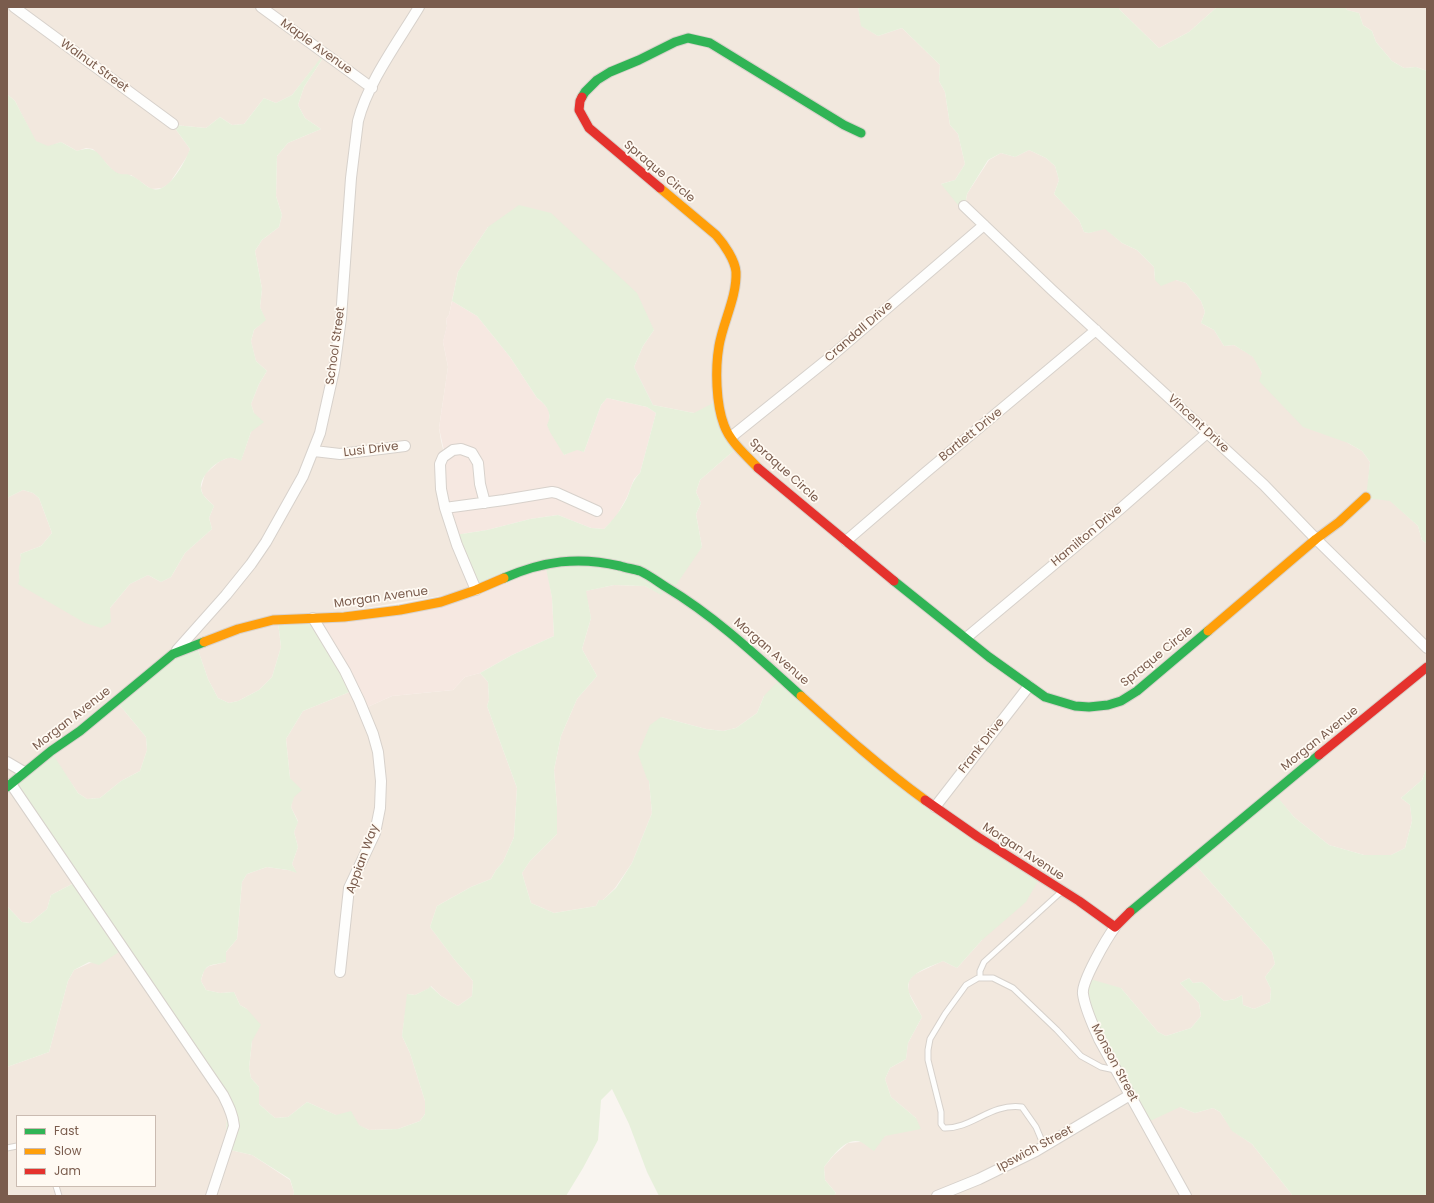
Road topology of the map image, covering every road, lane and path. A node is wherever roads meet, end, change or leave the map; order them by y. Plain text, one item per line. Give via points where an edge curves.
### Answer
1 (14, 7) edge
2 (261, 7) edge
3 (419, 7) edge
4 (372, 88) junction
5 (173, 124) dead end
6 (861, 133) dead end
7 (964, 206) dead end
8 (984, 225) junction
9 (1096, 330) junction
10 (1208, 433) junction
11 (731, 437) junction
12 (405, 446) dead end
13 (314, 451) junction
14 (1366, 497) dead end
15 (485, 503) junction
16 (444, 508) junction
17 (597, 511) dead end
18 (1316, 539) junction
19 (846, 541) junction
20 (476, 590) junction
21 (313, 618) junction
22 (966, 638) junction
23 (1427, 648) edge
24 (173, 654) junction
25 (1427, 667) edge
26 (1029, 686) junction
27 (7, 762) edge
28 (24, 772) junction
29 (9, 785) edge
30 (935, 807) junction
31 (1062, 891) junction
32 (1116, 927) junction
33 (340, 972) dead end
34 (980, 978) junction
35 (1116, 1070) junction
36 (1130, 1095) junction
37 (1044, 1146) junction
38 (211, 1196) edge
39 (937, 1196) edge
40 (1186, 1196) edge

1 - 5 street, Walnut Street
2 - 4 street, Maple Avenue
3 - 4 street, School Street
4 - 13 street, School Street via 358,121 338,340 334,370
6 - 11 street, Spraque Circle via 844,126 710,44 688,38 610,72 590,85 580,101 579,110 589,128 716,235 729,253 736,271 735,283 718,354 717,390 720,415
7 - 8 street, Vincent Drive
8 - 9 street, Vincent Drive
8 - 11 street, Crandall Drive via 828,359
9 - 10 street, Vincent Drive
9 - 19 street, Bartlett Drive
10 - 18 street, Vincent Drive via 1264,485
10 - 22 street, Hamilton Drive
11 - 19 street, Spraque Circle via 759,469
12 - 13 street, Lusi Drive via 340,454
13 - 24 street, School Street via 292,497 252,564 188,640
14 - 18 street, Spraque Circle
15 - 16 street
15 - 16 street via 476,458 472,453 461,449 453,450 443,457 440,464
15 - 17 street via 552,492
16 - 20 street
18 - 23 street, Vincent Drive
18 - 26 street, Spraque Circle via 1137,691 1121,701 1108,705 1075,706 1044,697
19 - 22 street, Spraque Circle
20 - 21 street, Morgan Avenue via 441,602 400,610
20 - 30 street, Morgan Avenue via 524,569 564,561 603,562 640,571 690,601 730,632 855,744
21 - 24 street, Morgan Avenue via 273,620 238,629
21 - 33 street, Appian Way via 359,700 375,740 381,781 380,808 375,833 350,888
22 - 26 street, Spraque Circle
24 - 28 street, Morgan Avenue via 80,731
25 - 32 street, Morgan Avenue via 1135,907
26 - 30 street, Frank Drive
27 - 28 street
28 - 29 street, Morgan Avenue
29 - 38 street via 228,1106 234,1126
30 - 31 street, Morgan Avenue
31 - 32 street, Morgan Avenue
31 - 34 lane via 984,962
32 - 35 street, Monson Street via 1091,968 1082,993 1099,1039
34 - 35 lane via 993,978 1013,988 1081,1056 1101,1067
34 - 37 lane via 966,985 930,1039 928,1060 941,1112 941,1124 944,1128 952,1129 996,1109 1022,1106 1036,1127
35 - 36 street, Monson Street
36 - 37 street, Ipswich Street
36 - 40 street, Monson Street
37 - 39 street, Ipswich Street via 980,1179

